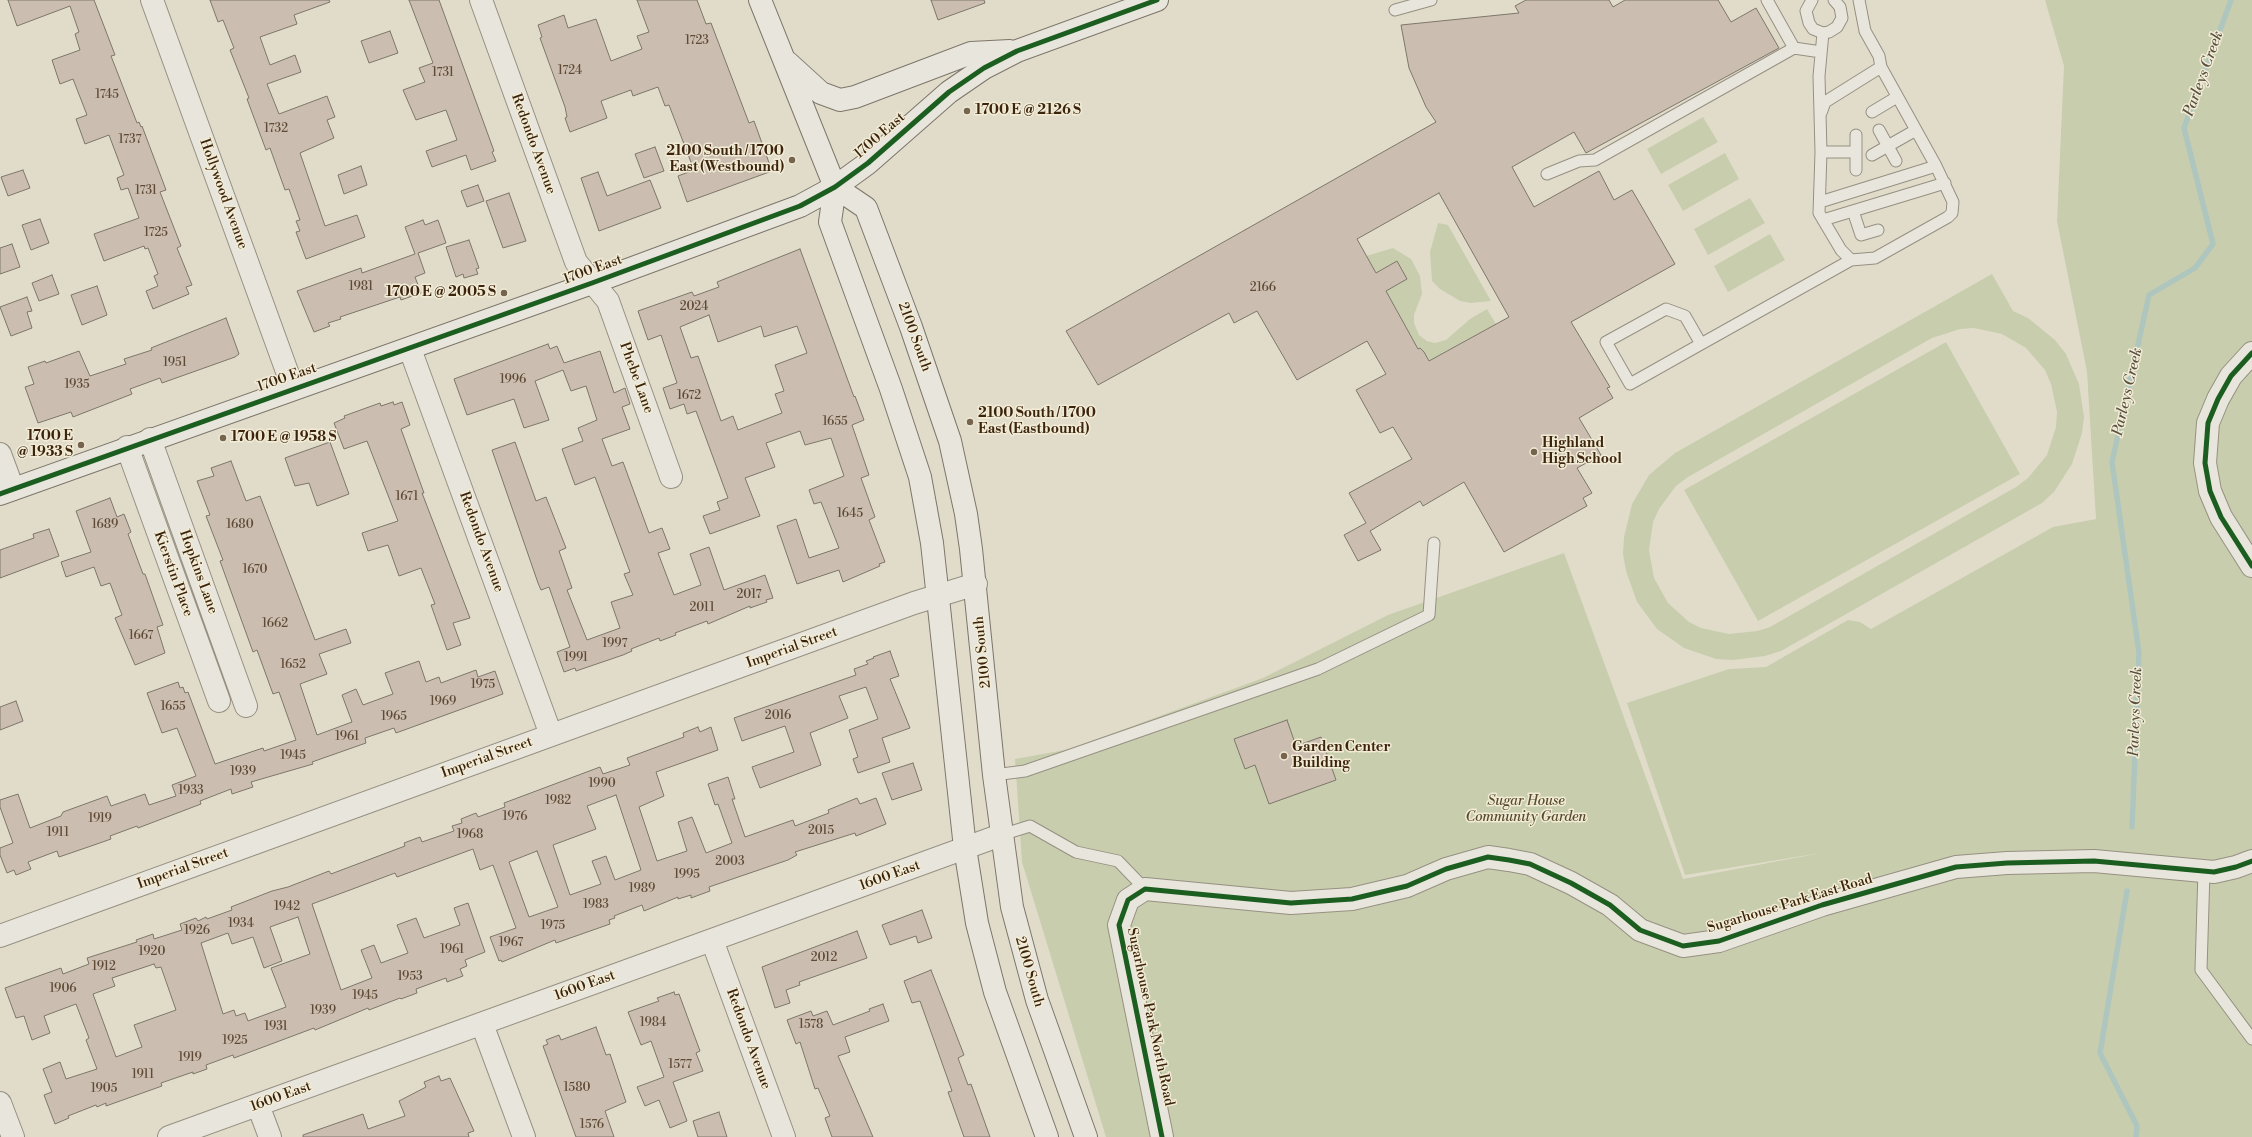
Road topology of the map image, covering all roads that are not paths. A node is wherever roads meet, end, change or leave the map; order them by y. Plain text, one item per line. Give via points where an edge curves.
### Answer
1 (152, 0) edge
2 (481, 0) edge
3 (760, 0) edge
4 (1157, 0) edge
5 (1431, 0) edge
6 (1767, 0) edge
7 (1812, 0) edge
8 (1834, 0) edge
9 (1859, 0) edge
10 (1395, 10) dead end
11 (1823, 33) junction
12 (1794, 48) junction
13 (1017, 51) junction
14 (1820, 52) junction
15 (784, 59) junction
16 (1881, 67) junction
17 (1897, 97) junction
18 (1872, 112) dead end
19 (1820, 116) junction
20 (1879, 130) dead end
21 (1916, 130) junction
22 (1856, 135) dead end
23 (1888, 146) junction
24 (1821, 152) junction
25 (1856, 152) junction
26 (1872, 155) dead end
27 (1896, 161) dead end
28 (1936, 166) junction
29 (1856, 170) dead end
30 (1547, 174) dead end
31 (1944, 184) junction
32 (835, 187) junction
33 (1820, 202) junction
34 (1853, 211) junction
35 (1823, 220) junction
36 (1878, 230) dead end
37 (1851, 260) junction
38 (592, 284) junction
39 (1701, 344) junction
40 (410, 349) junction
41 (2252, 353) edge
42 (293, 388) junction
43 (150, 439) junction
44 (127, 447) junction
45 (0, 454) edge
46 (672, 476) dead end
47 (6, 491) edge
48 (1434, 543) dead end
49 (2252, 566) edge
50 (976, 584) junction
51 (939, 595) junction
52 (219, 701) dead end
53 (246, 706) dead end
54 (551, 735) junction
55 (994, 775) junction
56 (1001, 835) junction
57 (965, 848) junction
58 (2252, 861) edge
59 (2204, 871) junction
60 (1145, 889) junction
61 (0, 936) edge
62 (712, 940) junction
63 (482, 1024) junction
64 (2252, 1039) edge
65 (0, 1103) edge
66 (258, 1105) junction
67 (13, 1137) edge
68 (169, 1137) edge
69 (270, 1137) edge
70 (524, 1137) edge
71 (784, 1137) edge
72 (1047, 1137) edge
73 (1086, 1137) edge
74 (1162, 1137) edge

1 - 42 street, Hollywood Avenue
2 - 38 street, Redondo Avenue via 576,262
3 - 15 street
4 - 13 street, 1700 East
5 - 10 lane
6 - 12 lane
7 - 11 lane via 1806,11 1808,23 1813,29
8 - 11 lane via 1840,7 1842,18 1837,27
9 - 16 lane via 1865,31 1879,56
11 - 14 lane
12 - 14 lane
12 - 30 lane via 1595,160 1579,161
13 - 15 street via 971,54 840,100 821,93
13 - 32 street, 1700 East via 958,84 868,163
14 - 19 lane
15 - 32 street
16 - 17 lane
16 - 19 lane via 1825,102
17 - 18 lane
17 - 21 lane
19 - 24 lane
20 - 23 lane
21 - 23 lane
21 - 28 lane
22 - 25 lane
23 - 26 lane
23 - 27 lane
24 - 25 lane
24 - 33 lane
25 - 29 lane
28 - 31 lane
28 - 33 lane
31 - 34 lane
31 - 37 lane via 1953,202 1952,212 1948,217 1875,258
32 - 38 street, 1700 East via 800,206
32 - 50 street, 2100 South via 866,208 911,326 950,441 966,514
32 - 51 street via 830,222 909,440 927,510
33 - 35 lane
34 - 35 lane
34 - 36 lane via 1861,235
35 - 37 lane via 1841,250
37 - 39 lane
38 - 40 street, 1700 East
38 - 46 street, Phebe Lane via 608,301
39 - 39 lane via 1630,384 1606,342 1666,309 1685,316
40 - 42 street, 1700 East
40 - 54 street, Redondo Avenue
41 - 49 street via 2231,376 2218,399 2208,423 2205,463 2210,491 2221,517
42 - 43 street, 1700 East
43 - 44 street, 1700 East
43 - 53 street, Hopkins Lane
44 - 47 street, 1700 East
44 - 52 street, Kierstin Place
45 - 47 street
48 - 55 lane via 1429,615 1318,669 1025,771
50 - 51 street, Imperial Street
50 - 55 street, 2100 South
51 - 54 street, Imperial Street
51 - 57 street
54 - 61 street, Imperial Street
55 - 56 street, 2100 South
56 - 57 street, 1600 East
56 - 60 lane via 1030,826 1076,852 1118,861
56 - 73 street, 2100 South via 1012,907 1027,968
57 - 62 street, 1600 East
57 - 72 street via 985,957 1006,1025
58 - 59 street, Sugarhouse Park East Road via 2222,870
59 - 60 street, Sugarhouse Park East Road via 2094,861 1956,867 1822,905 1719,941 1683,946 1640,930 1610,904 1571,883 1530,864 1509,860 1488,858 1446,869 1407,886 1352,899 1291,903
59 - 64 lane via 2201,970
60 - 74 street, Sugarhouse Park North Road via 1128,900 1119,925
62 - 63 street, 1600 East
62 - 71 street, Redondo Avenue
63 - 66 street, 1600 East
63 - 70 street
65 - 67 street
66 - 68 street, 1600 East
66 - 69 street

